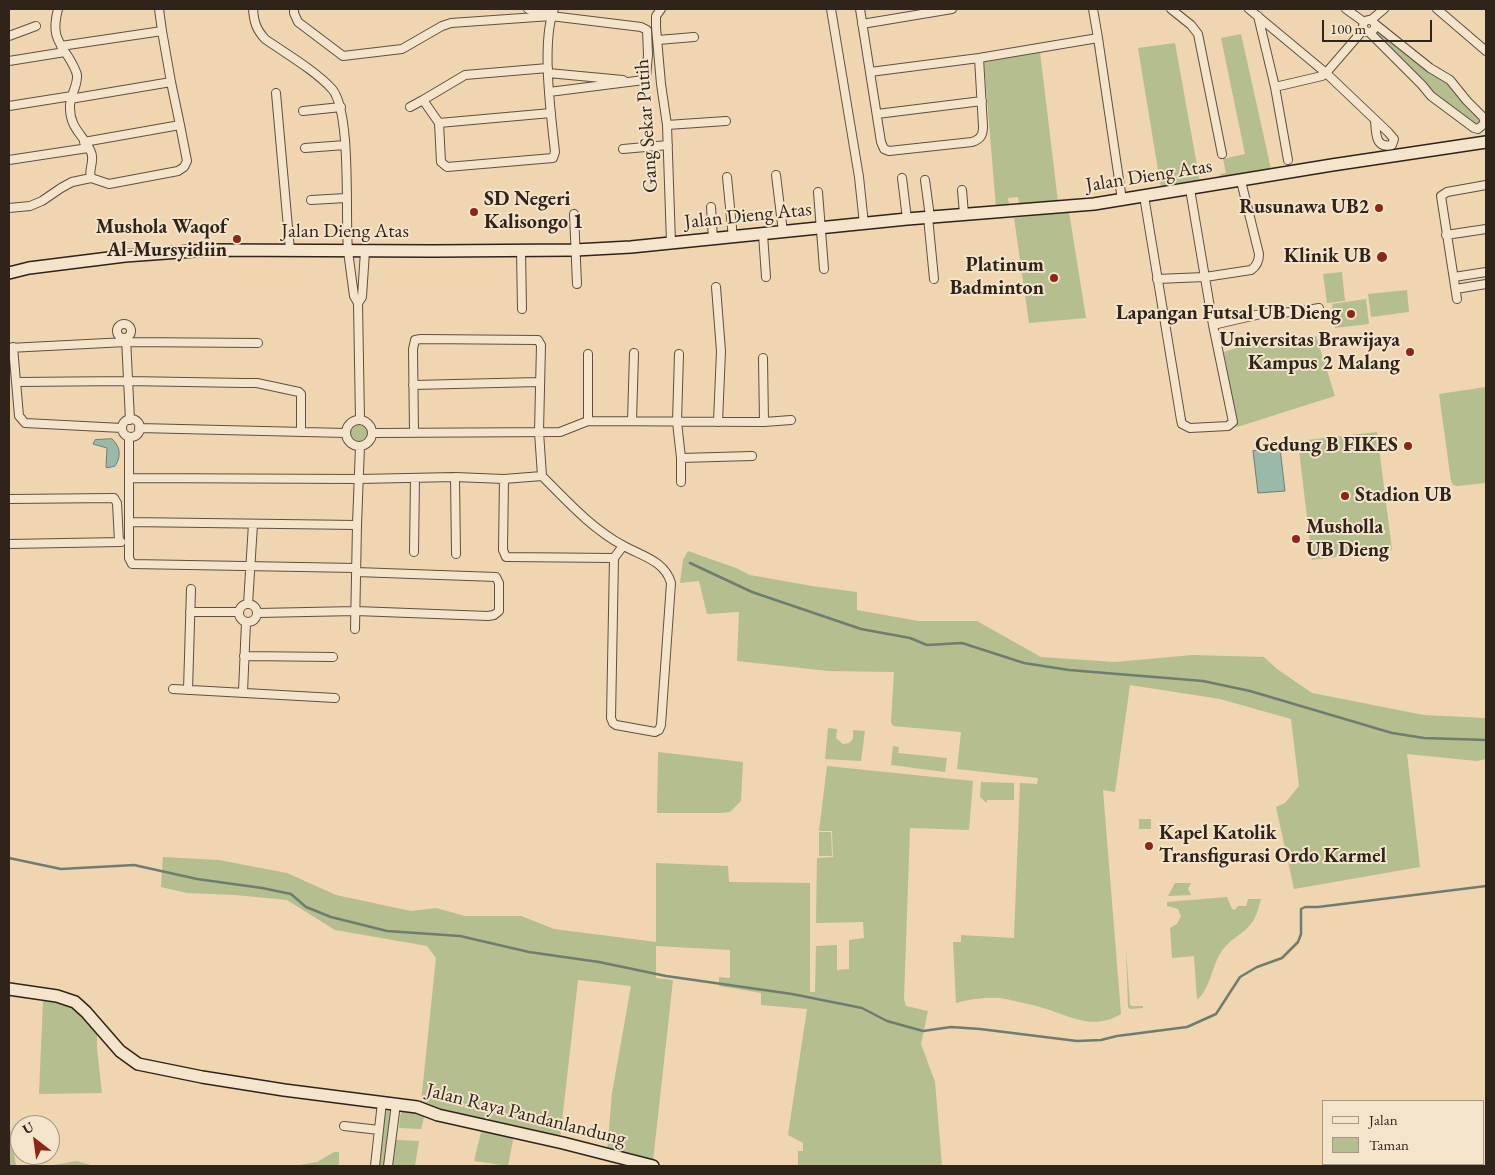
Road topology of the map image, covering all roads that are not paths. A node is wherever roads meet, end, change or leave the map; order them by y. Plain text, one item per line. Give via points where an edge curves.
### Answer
1 (58, 9) edge
2 (159, 9) edge
3 (253, 9) edge
4 (294, 9) edge
5 (523, 9) edge
6 (831, 9) edge
7 (860, 9) edge
8 (952, 9) edge
9 (1093, 9) edge
10 (1171, 9) edge
11 (1250, 9) edge
12 (1346, 9) edge
13 (1384, 9) edge
14 (1437, 9) edge
15 (659, 10) edge
16 (536, 12) edge
17 (551, 14) edge
18 (1258, 16) junction
19 (520, 17) junction
20 (862, 24) junction
21 (1369, 25) junction
22 (36, 26) dead end
23 (162, 31) junction
24 (9, 36) edge
25 (694, 37) dead end
26 (1098, 38) junction
27 (658, 40) junction
28 (63, 49) junction
29 (1486, 51) edge
30 (979, 58) junction
31 (9, 61) edge
32 (548, 70) junction
33 (870, 72) junction
34 (1326, 73) junction
35 (637, 81) junction
36 (171, 82) junction
37 (1275, 87) junction
38 (549, 92) junction
39 (276, 93) dead end
40 (71, 97) junction
41 (423, 100) junction
42 (982, 101) junction
43 (9, 106) edge
44 (341, 107) junction
45 (410, 107) dead end
46 (303, 111) dead end
47 (550, 113) junction
48 (877, 114) junction
49 (1375, 120) dead end
50 (726, 121) dead end
51 (439, 123) junction
52 (180, 125) junction
53 (667, 125) junction
54 (1486, 142) edge
55 (86, 145) junction
56 (345, 145) junction
57 (668, 146) junction
58 (305, 148) dead end
59 (623, 149) dead end
60 (1222, 154) dead end
61 (9, 160) edge
62 (1288, 160) dead end
63 (776, 175) dead end
64 (727, 177) dead end
65 (91, 178) junction
66 (902, 178) dead end
67 (925, 180) dead end
68 (1241, 181) junction
69 (1486, 185) edge
70 (1190, 189) junction
71 (962, 190) dead end
72 (818, 192) dead end
73 (1144, 196) junction
74 (346, 198) junction
75 (311, 200) dead end
76 (1122, 200) junction
77 (711, 207) dead end
78 (9, 208) edge
79 (574, 214) dead end
80 (964, 214) junction
81 (929, 217) junction
82 (907, 219) junction
83 (864, 224) junction
84 (820, 228) junction
85 (1486, 229) edge
86 (783, 232) junction
87 (763, 234) junction
88 (1446, 235) junction
89 (733, 238) junction
90 (713, 240) junction
91 (671, 243) junction
92 (290, 250) junction
93 (521, 250) junction
94 (575, 250) junction
95 (348, 251) junction
96 (365, 251) junction
97 (824, 269) dead end
98 (364, 271) junction
99 (351, 272) junction
100 (1486, 272) edge
101 (9, 273) edge
102 (766, 277) dead end
103 (1205, 277) junction
104 (1454, 277) junction
105 (934, 279) dead end
106 (1157, 279) junction
107 (577, 284) dead end
108 (1486, 284) edge
109 (716, 287) dead end
110 (1456, 290) junction
111 (1457, 298) dead end
112 (358, 303) junction
113 (1319, 308) dead end
114 (522, 309) dead end
115 (1213, 326) junction
116 (126, 340) junction
117 (258, 343) dead end
118 (11, 348) edge
119 (634, 353) dead end
120 (588, 354) dead end
121 (679, 354) dead end
122 (763, 358) dead end
123 (128, 381) junction
124 (16, 382) junction
125 (539, 382) junction
126 (414, 385) junction
127 (130, 420) junction
128 (360, 420) junction
129 (791, 420) dead end
130 (588, 421) junction
131 (632, 421) junction
132 (677, 422) junction
133 (718, 422) junction
134 (764, 422) junction
135 (122, 428) junction
136 (140, 428) junction
137 (301, 432) junction
138 (346, 432) junction
139 (414, 432) junction
140 (539, 432) junction
141 (373, 433) junction
142 (129, 437) junction
143 (360, 446) junction
144 (752, 456) dead end
145 (681, 458) junction
146 (542, 476) junction
147 (455, 477) junction
148 (129, 478) junction
149 (415, 478) junction
150 (504, 478) junction
151 (359, 479) junction
152 (681, 482) dead end
153 (9, 499) edge
154 (129, 522) junction
155 (253, 524) junction
156 (357, 525) junction
157 (119, 542) junction
158 (128, 542) junction
159 (9, 544) edge
160 (623, 546) junction
161 (414, 552) dead end
162 (456, 554) dead end
163 (614, 558) junction
164 (250, 566) junction
165 (356, 570) junction
166 (191, 590) dead end
167 (248, 604) junction
168 (356, 611) junction
169 (190, 612) junction
170 (239, 612) junction
171 (258, 612) junction
172 (246, 622) junction
173 (355, 629) dead end
174 (244, 656) junction
175 (333, 657) dead end
176 (173, 689) dead end
177 (188, 690) junction
178 (244, 692) junction
179 (335, 698) dead end
180 (9, 989) edge
181 (389, 1103) junction
182 (344, 1126) dead end
183 (378, 1130) junction
184 (375, 1166) edge
185 (388, 1166) edge
186 (653, 1166) edge

1 - 28 street via 54,25
2 - 23 street
3 - 44 street via 254,22 265,39 320,78 333,90
4 - 19 street via 298,22 343,56 402,49 446,24
5 - 19 street
6 - 83 street
7 - 20 street
8 - 20 street
9 - 26 street
10 - 60 street via 1198,34
11 - 18 street
12 - 21 street
13 - 21 street
14 - 29 street
15 - 27 street, Gang Sekar Putih
16 - 17 street
16 - 19 street
17 - 32 street
17 - 35 street via 647,30 646,77
18 - 34 street
18 - 37 street
20 - 33 street
21 - 21 street via 1454,84 1483,117 1485,123 1481,128 1474,128 1437,102
21 - 34 street
22 - 24 street
23 - 28 street
23 - 36 street
25 - 27 street
26 - 30 street
26 - 76 street
27 - 53 street, Gang Sekar Putih
28 - 31 street
28 - 40 street via 77,74
30 - 33 street
30 - 42 street
32 - 35 street
32 - 38 street
32 - 41 street via 465,75
33 - 48 street
34 - 37 street
34 - 49 street
35 - 38 street
36 - 40 street
36 - 52 street
37 - 62 street
38 - 47 street
39 - 92 street
40 - 43 street
40 - 55 street via 72,122
41 - 45 street
41 - 51 street
42 - 48 street
42 - 48 street via 982,136 972,142 888,152 882,146
44 - 46 street
44 - 56 street
47 - 51 street
47 - 51 street via 553,158 447,167 441,162
50 - 53 street
52 - 55 street
52 - 65 street via 188,161 178,171 109,184
53 - 57 street, Gang Sekar Putih
54 - 68 street, Jalan Dieng Atas
55 - 61 street
55 - 65 street via 93,158
56 - 58 street
56 - 74 street
57 - 59 street
57 - 91 street, Gang Sekar Putih
63 - 86 street
64 - 89 street
65 - 78 street via 72,182 30,206
66 - 82 street
67 - 81 street
68 - 70 street, Jalan Dieng Atas
68 - 103 street via 1259,254 1257,264 1251,270
69 - 88 street via 1441,196
70 - 73 street, Jalan Dieng Atas
70 - 103 street
71 - 80 street
72 - 84 street
73 - 76 street, Jalan Dieng Atas
73 - 106 street
74 - 75 street
74 - 95 street
76 - 80 street, Jalan Dieng Atas
77 - 90 street
79 - 94 street
80 - 81 street, Jalan Dieng Atas
81 - 82 street, Jalan Dieng Atas
81 - 105 street
82 - 83 street, Jalan Dieng Atas
83 - 84 street, Jalan Dieng Atas
84 - 86 street, Jalan Dieng Atas
84 - 97 street
85 - 88 street
86 - 87 street, Jalan Dieng Atas
87 - 89 street, Jalan Dieng Atas
87 - 102 street
88 - 104 street
89 - 90 street, Jalan Dieng Atas
90 - 91 street, Jalan Dieng Atas
91 - 94 street, Jalan Dieng Atas
92 - 95 street, Jalan Dieng Atas
92 - 101 street, Jalan Dieng Atas via 153,253
93 - 94 street, Jalan Dieng Atas
93 - 96 street, Jalan Dieng Atas
93 - 114 street
94 - 107 street
95 - 96 street, Jalan Dieng Atas
95 - 99 street
96 - 98 street
98 - 99 street
98 - 112 street via 362,297
99 - 112 street
100 - 104 street
103 - 106 street
103 - 115 street
104 - 110 street
106 - 115 street via 1181,420 1190,428 1228,426 1233,422
108 - 110 street
109 - 133 street via 721,351
110 - 111 street
112 - 128 street
113 - 115 street via 1265,313
116 - 117 street
116 - 118 street
116 - 123 street
118 - 124 street
119 - 131 street
120 - 130 street
121 - 132 street
122 - 134 street
123 - 124 street
123 - 127 street
123 - 137 street via 257,383 299,392 302,397
124 - 135 street via 19,416 25,423
125 - 126 street
125 - 126 street via 541,345 538,340 420,339 413,344
125 - 140 street
126 - 139 street
127 - 135 street
127 - 136 street via 138,423
128 - 138 street via 350,423
128 - 141 street via 369,424
129 - 134 street
130 - 131 street
130 - 140 street via 560,432
131 - 132 street
132 - 133 street
132 - 145 street
133 - 134 street
135 - 142 street
136 - 137 street
136 - 142 street via 135,436
137 - 138 street
138 - 143 street via 349,441
139 - 140 street
139 - 141 street
140 - 146 street
141 - 143 street via 369,442
142 - 148 street
143 - 151 street
144 - 145 street
145 - 152 street
146 - 150 street
146 - 160 street via 591,524
147 - 149 street
147 - 150 street
147 - 162 street
148 - 151 street
148 - 154 street
149 - 151 street
149 - 161 street
150 - 163 street via 503,550 506,557
151 - 156 street
153 - 157 street via 114,498
154 - 155 street
154 - 158 street
155 - 156 street
155 - 164 street
156 - 165 street
157 - 158 street
157 - 159 street
158 - 164 street via 129,558 136,565
160 - 163 street
160 - 163 street via 651,559 670,577 661,725 655,732 616,725 612,721
164 - 165 street
164 - 167 street
165 - 168 street
165 - 168 street via 494,576 499,583 498,611 494,615
166 - 169 street
167 - 170 street via 243,605
167 - 171 street via 256,607
168 - 171 street
168 - 173 street
169 - 170 street
169 - 177 street
170 - 172 street
171 - 172 street via 254,620
172 - 174 street
174 - 175 street
174 - 178 street
176 - 177 street
177 - 178 street
178 - 179 street
180 - 181 street, Jalan Raya Pandanlandung via 57,996 74,1002 120,1051 138,1064 284,1090
181 - 183 street
181 - 185 street
181 - 186 street, Jalan Raya Pandanlandung via 418,1107 438,1115
182 - 183 street
183 - 184 street

